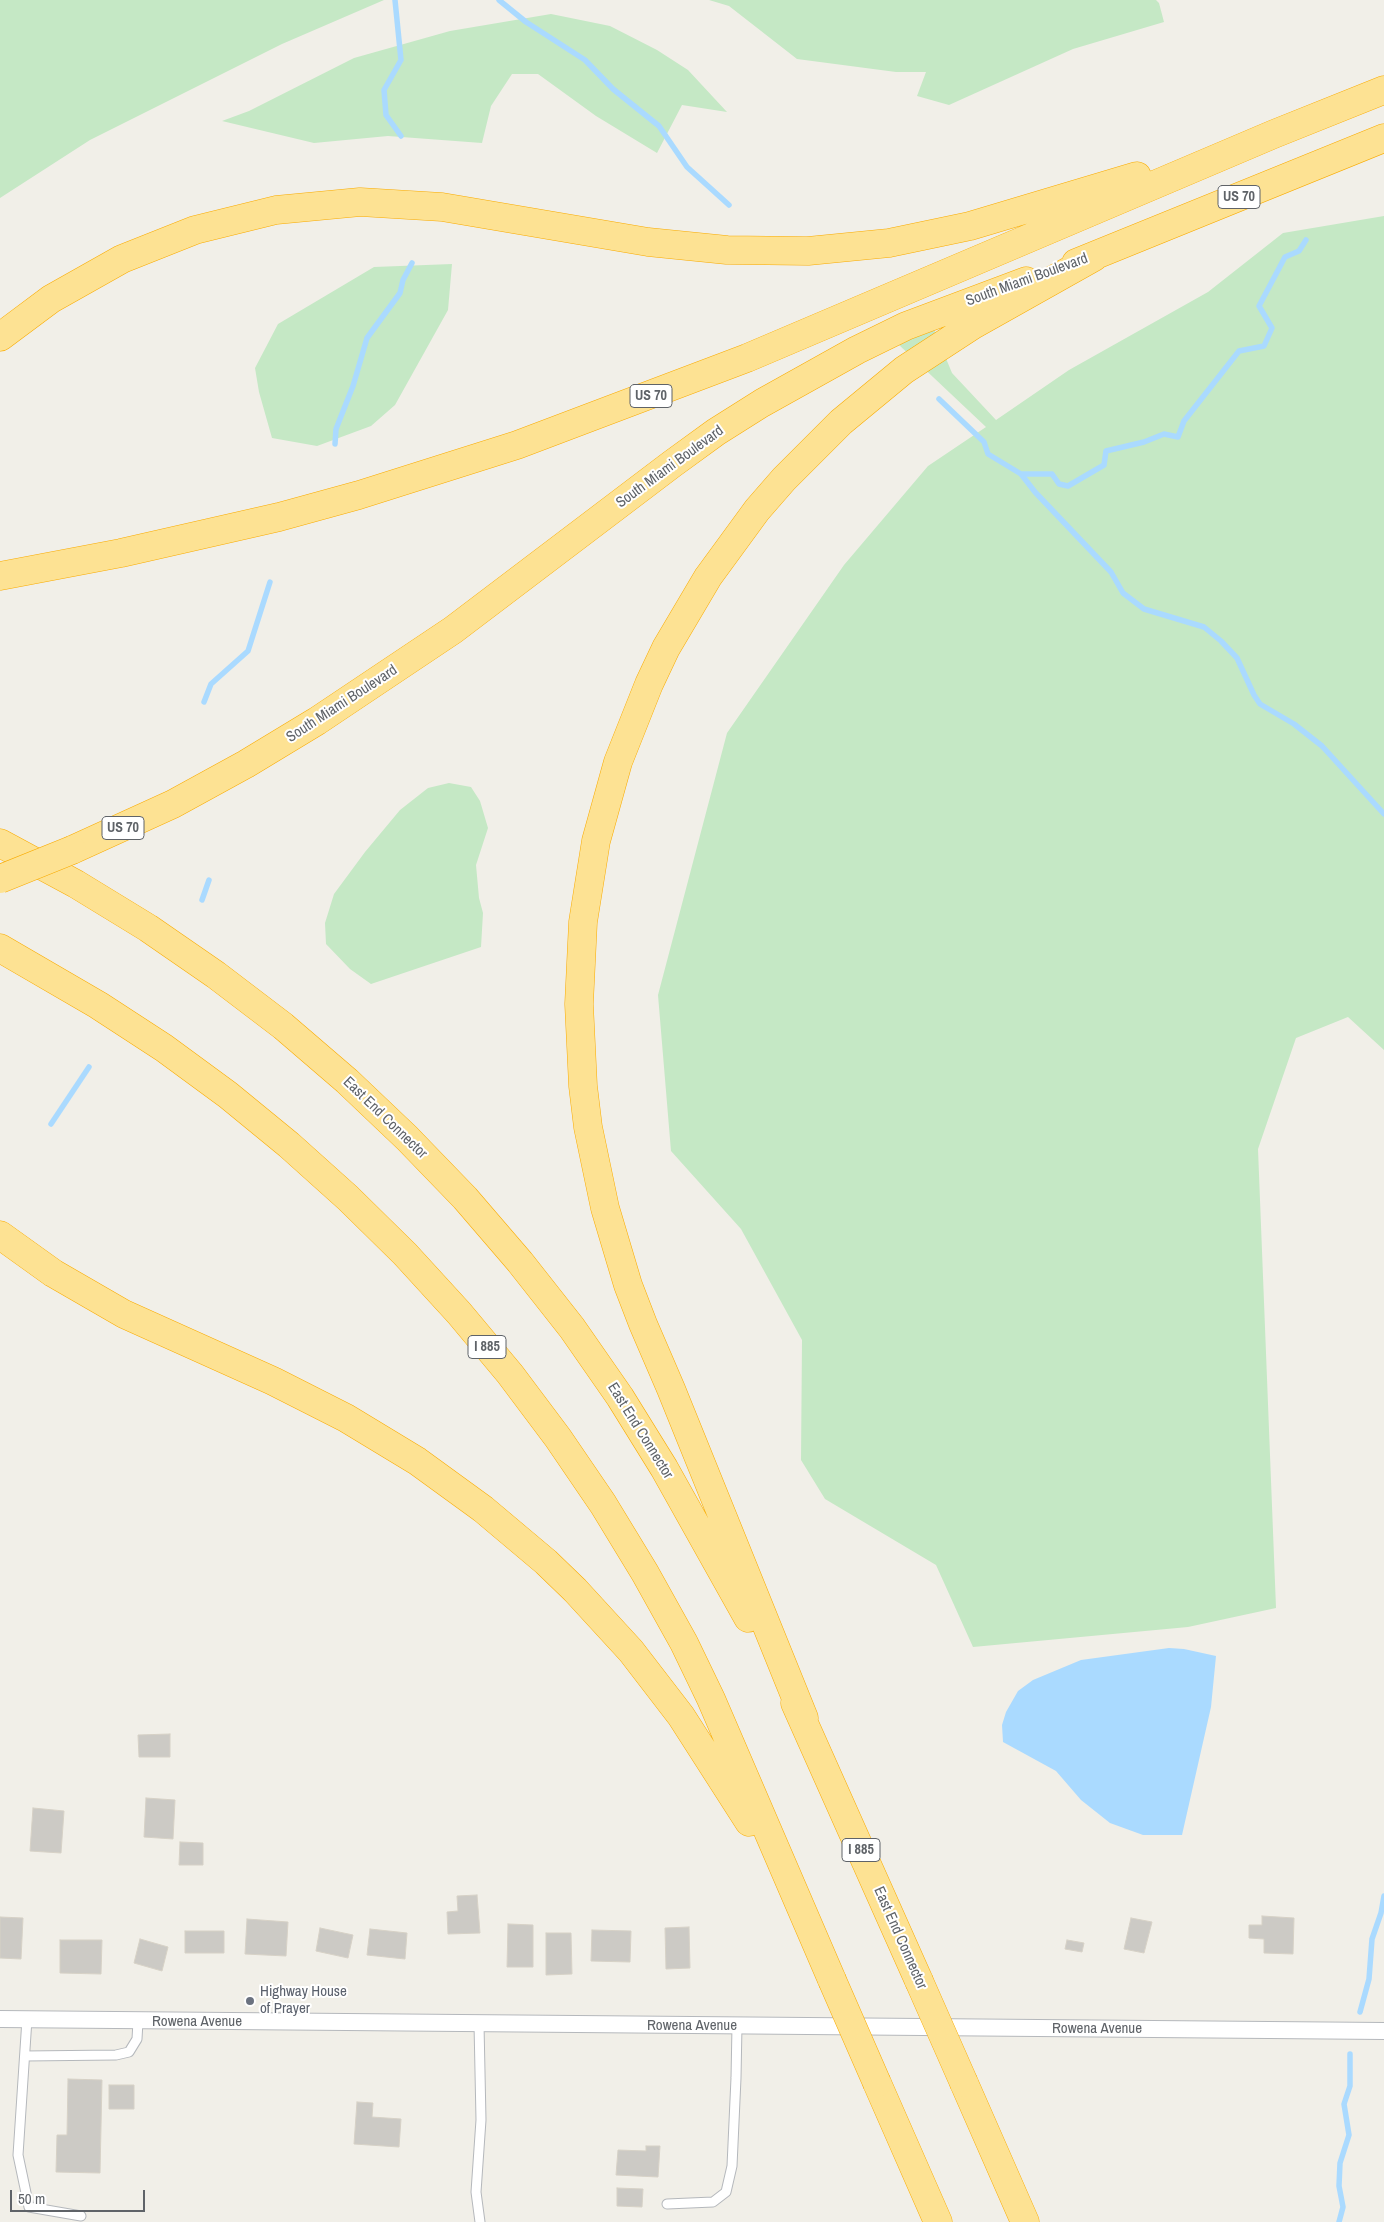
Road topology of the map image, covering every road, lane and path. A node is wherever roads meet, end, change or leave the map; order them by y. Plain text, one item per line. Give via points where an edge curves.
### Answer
1 (1384, 90) edge
2 (1274, 134) junction
3 (1384, 138) edge
4 (1094, 256) junction
5 (0, 337) edge
6 (0, 576) edge
7 (0, 843) edge
8 (0, 879) edge
9 (0, 948) edge
10 (0, 1235) edge
11 (804, 1718) junction
12 (795, 1897) junction
13 (0, 2019) edge
14 (27, 2019) junction
15 (138, 2021) junction
16 (479, 2024) junction
17 (736, 2026) junction
18 (1384, 2031) edge
19 (25, 2056) junction
20 (667, 2204) dead end
21 (81, 2216) dead end
22 (480, 2222) edge
23 (938, 2222) edge
24 (1025, 2222) edge

1 - 2 highway, US 70
2 - 5 highway via 970,226 889,243 833,249 768,252 687,247 458,210 401,204 360,202 276,210 195,230 122,259 51,299
2 - 6 highway, US 70 via 747,358 517,445 279,517 121,553
3 - 4 highway, South Miami Boulevard / US 70
4 - 8 highway, South Miami Boulevard / US 70, bridge via 906,326 810,376 716,432 453,630 325,716 173,804
4 - 11 highway via 973,325 885,385 811,450 757,510 708,577 666,648 618,762 596,841 583,922 580,1029 588,1127 605,1208 643,1324
7 - 11 highway, East End Connector / I 885 via 148,928 261,1009 347,1081 465,1198 555,1306 620,1397 664,1468
9 - 12 highway, I 885 via 98,1005 228,1095 348,1198 459,1313 558,1438 646,1573 711,1699
10 - 12 highway via 52,1273 102,1302 273,1381 375,1434 451,1484 515,1534 576,1590 657,1683 704,1750
11 - 24 highway, East End Connector / I 885, bridge
12 - 23 highway, I 885, bridge
13 - 14 street, Rowena Avenue
14 - 15 street, Rowena Avenue
14 - 19 lane
15 - 16 street, Rowena Avenue
15 - 19 lane via 137,2039 129,2052
16 - 17 street, Rowena Avenue
16 - 22 lane via 482,2120 476,2192
17 - 18 street, Rowena Avenue
17 - 20 lane via 732,2166 726,2192 712,2202
19 - 21 lane via 18,2156 29,2207

